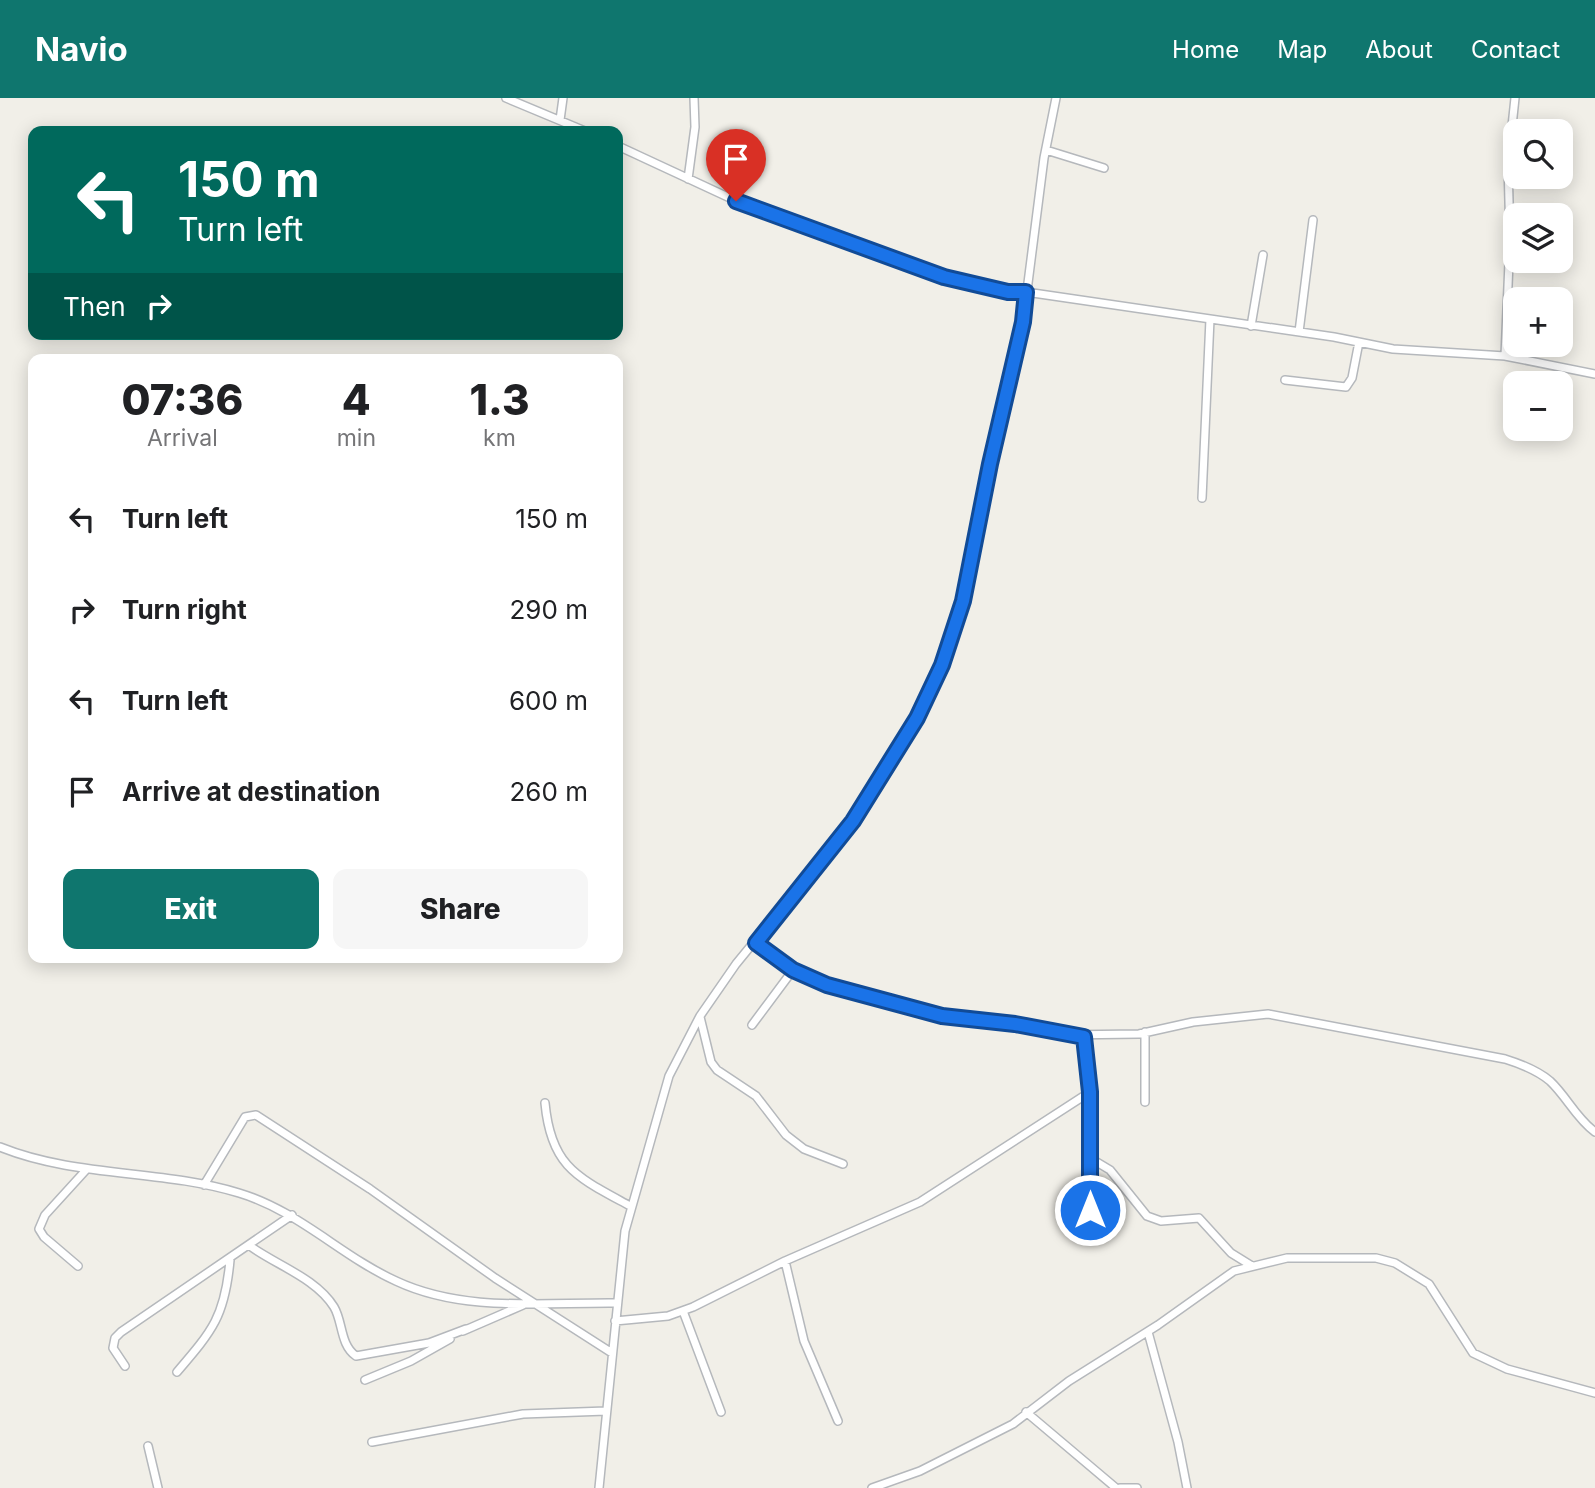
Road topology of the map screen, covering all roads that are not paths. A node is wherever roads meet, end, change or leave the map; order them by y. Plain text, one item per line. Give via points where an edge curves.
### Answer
1 (506, 98) edge
2 (563, 98) edge
3 (694, 98) edge
4 (1056, 98) edge
5 (1514, 98) edge
6 (560, 120) junction
7 (574, 126) edge
8 (623, 148) edge
9 (1046, 150) junction
10 (1104, 167) dead end
11 (688, 179) junction
12 (1313, 220) dead end
13 (1263, 255) dead end
14 (1508, 287) edge
15 (1026, 292) junction
16 (1210, 319) junction
17 (1251, 326) junction
18 (1299, 332) junction
19 (1359, 342) junction
20 (1503, 356) edge
21 (1510, 357) edge
22 (1595, 374) edge
23 (1285, 380) dead end
24 (1202, 498) dead end
25 (756, 943) junction
26 (793, 970) junction
27 (700, 1016) junction
28 (752, 1026) dead end
29 (1144, 1032) junction
30 (1084, 1037) junction
31 (1090, 1092) junction
32 (1145, 1102) dead end
33 (545, 1103) dead end
34 (1595, 1132) edge
35 (0, 1147) edge
36 (1090, 1158) junction
37 (844, 1164) dead end
38 (86, 1170) junction
39 (204, 1185) junction
40 (630, 1206) junction
41 (1090, 1210) dead end
42 (292, 1215) junction
43 (250, 1246) junction
44 (230, 1260) junction
45 (785, 1261) junction
46 (78, 1266) dead end
47 (1252, 1266) junction
48 (617, 1303) junction
49 (529, 1304) junction
50 (682, 1311) junction
51 (615, 1321) junction
52 (466, 1329) junction
53 (1148, 1332) junction
54 (612, 1353) junction
55 (125, 1366) dead end
56 (177, 1372) dead end
57 (366, 1380) dead end
58 (1595, 1393) edge
59 (606, 1411) junction
60 (721, 1412) dead end
61 (1026, 1412) junction
62 (838, 1421) dead end
63 (372, 1442) dead end
64 (148, 1446) dead end
65 (158, 1488) edge
66 (599, 1488) edge
67 (872, 1488) edge
68 (1118, 1488) edge
69 (1137, 1488) edge
70 (1187, 1488) edge

1 - 6 street
2 - 6 street
3 - 11 street
4 - 9 street
5 - 14 street via 1508,164
6 - 7 street
8 - 11 street
9 - 10 street
9 - 15 street
11 - 15 street via 758,211 944,277
12 - 18 street
13 - 17 street
15 - 16 street
15 - 25 street via 963,601 942,665 917,718 853,821
16 - 17 street
16 - 24 street
17 - 18 street
18 - 19 street
19 - 20 street via 1393,349
19 - 23 street via 1346,387
21 - 22 street
25 - 26 street
25 - 27 street
26 - 28 street
26 - 30 street via 827,985 942,1016
27 - 37 street via 717,1070 755,1096 786,1135 804,1149
27 - 40 street via 669,1076
29 - 30 street
29 - 32 street
29 - 34 street via 1268,1014 1505,1059 1552,1082 1581,1122
30 - 31 street
31 - 36 street
31 - 45 street via 920,1202
33 - 40 street via 555,1152 574,1171
35 - 38 street
36 - 41 street
36 - 47 street via 1110,1171 1147,1216 1161,1221 1199,1219 1231,1253
38 - 39 street
38 - 46 street via 38,1229
39 - 42 street via 240,1193
39 - 49 street via 245,1117 256,1115 370,1189
40 - 48 street
42 - 43 street
42 - 49 street via 399,1283 466,1301
43 - 44 street
43 - 52 street via 299,1276 334,1307 345,1342 356,1356 429,1343
44 - 55 street via 115,1338 113,1348
44 - 56 street via 228,1289 216,1324
45 - 50 street
45 - 62 street via 804,1341
47 - 53 street via 1234,1271
47 - 58 street via 1306,1257 1376,1258 1395,1263 1429,1283 1473,1353 1507,1369
48 - 49 street
48 - 51 street
49 - 52 street
49 - 54 street
50 - 51 street
50 - 60 street
51 - 54 street
52 - 57 street via 411,1361
53 - 61 street
53 - 70 street
54 - 59 street
59 - 63 street via 523,1415
59 - 66 street
61 - 67 street via 969,1449
61 - 68 street
64 - 65 street
68 - 69 street

